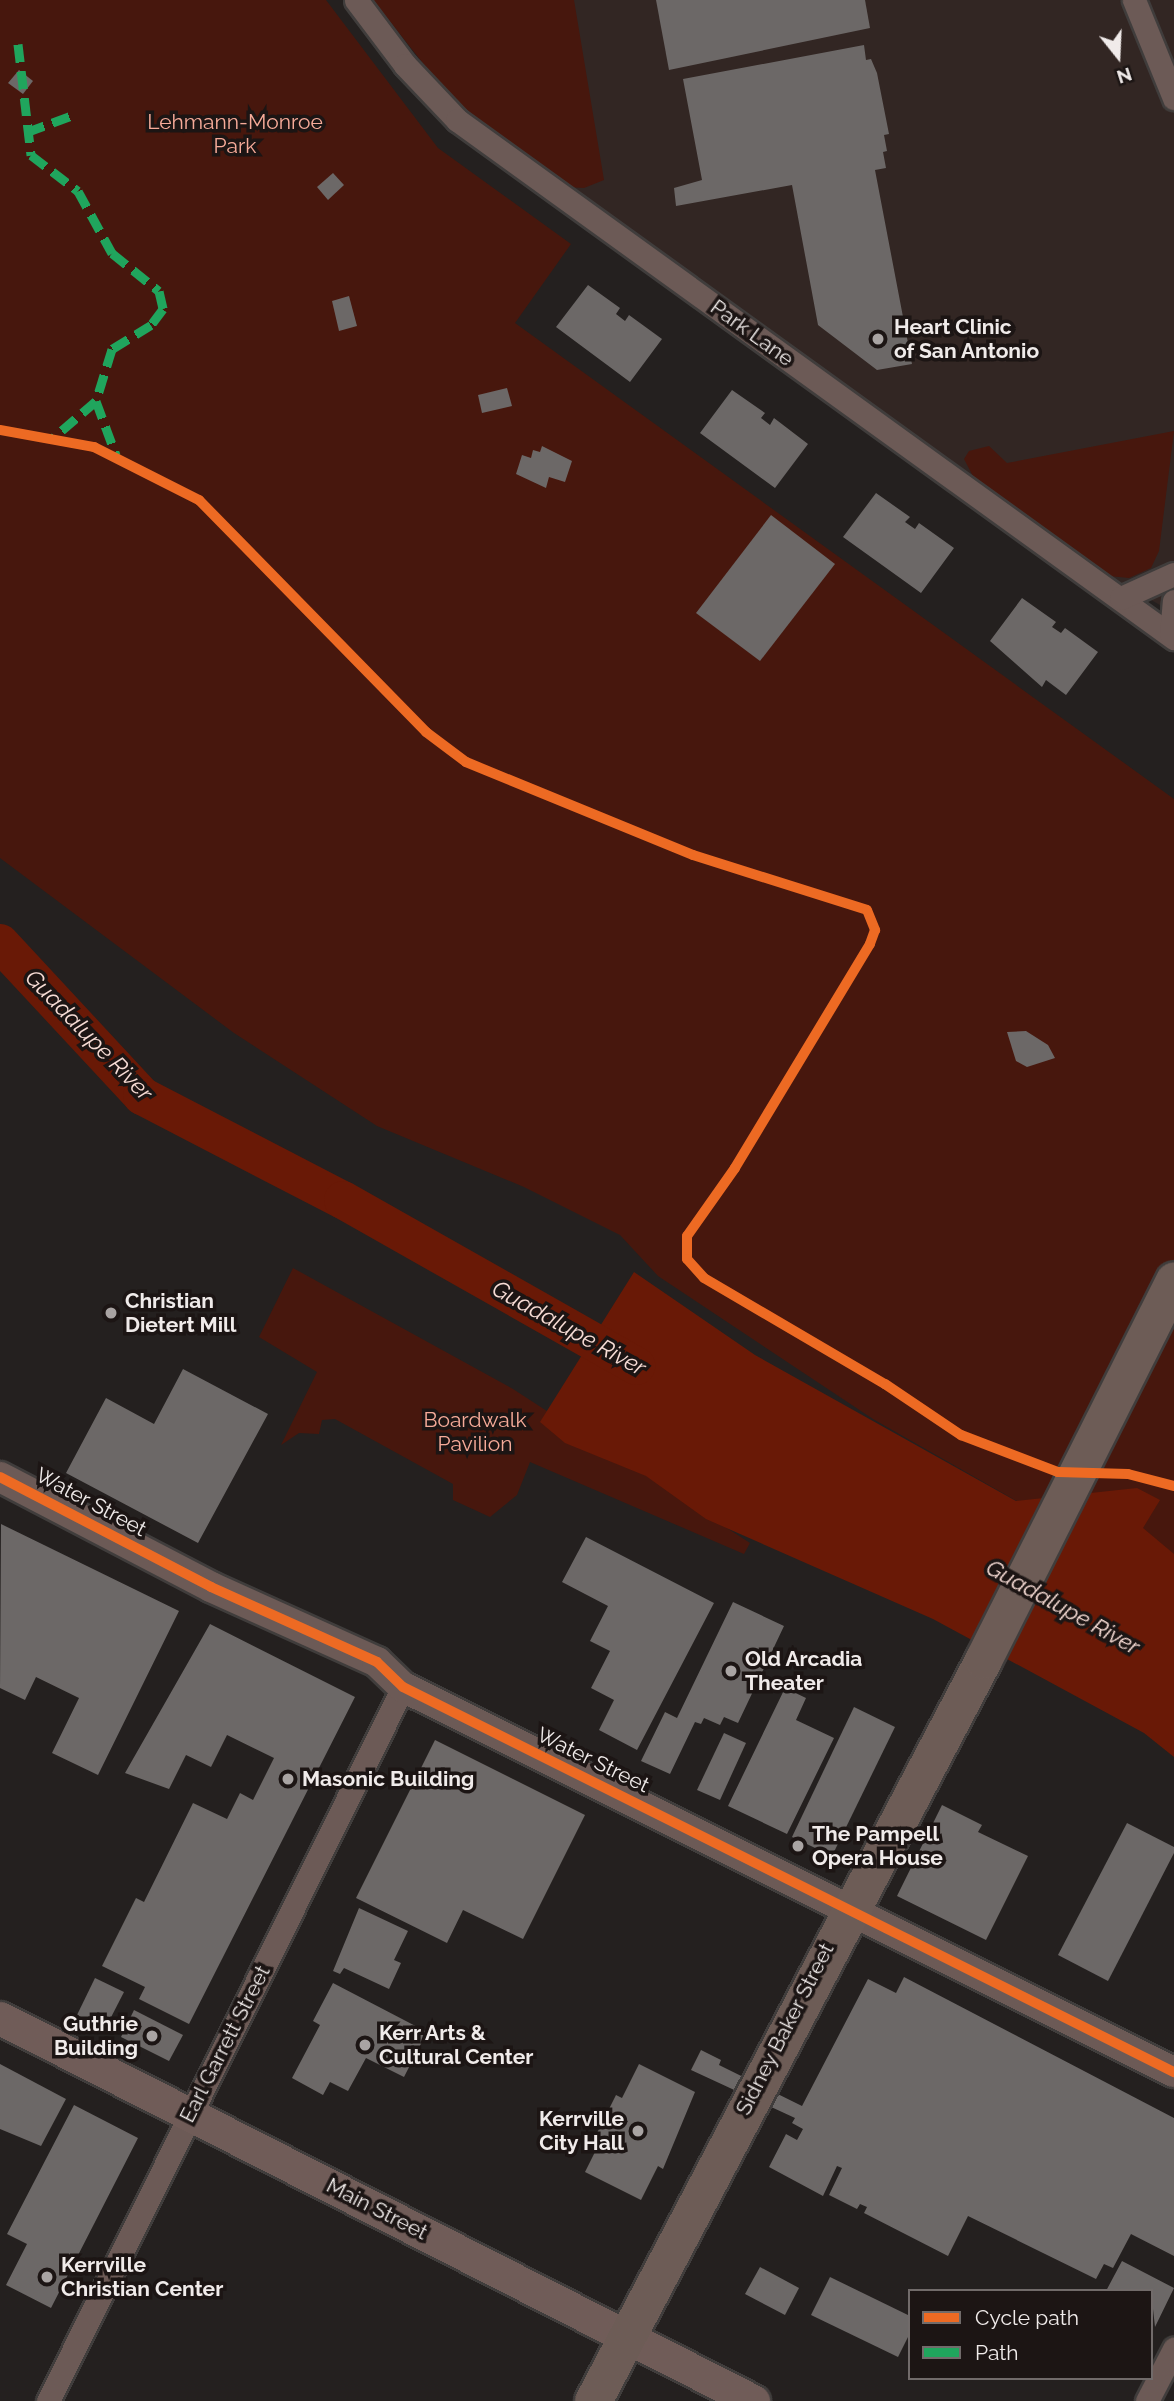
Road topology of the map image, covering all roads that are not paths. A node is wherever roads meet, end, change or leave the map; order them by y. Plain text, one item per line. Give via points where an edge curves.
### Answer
1 (356, 0) edge
2 (1134, 0) edge
3 (1174, 98) edge
4 (1174, 573) edge
5 (1121, 598) junction
6 (1174, 601) edge
7 (1173, 636) edge
8 (1174, 1280) edge
9 (0, 1477) edge
10 (404, 1687) junction
11 (848, 1909) junction
12 (0, 2018) edge
13 (1174, 2072) edge
14 (190, 2114) junction
15 (626, 2336) junction
16 (1174, 2349) edge
17 (48, 2401) edge
18 (593, 2401) edge
19 (753, 2401) edge
20 (1147, 2401) edge

1 - 5 street, Park Lane via 404,65 457,120
2 - 3 street
4 - 5 street
5 - 7 street, Park Lane
6 - 7 street
8 - 11 main road, Sidney Baker Street via 983,1660
9 - 10 street, Water Street via 211,1587 377,1662
10 - 11 street, Water Street
10 - 14 street, Earl Garrett Street
11 - 13 street, Water Street
11 - 15 main road, Sidney Baker Street
12 - 14 main road, Main Street
14 - 15 main road, Main Street
14 - 17 street, Earl Garrett Street
15 - 18 main road, Sidney Baker Street
15 - 19 main road, Main Street
16 - 20 street

